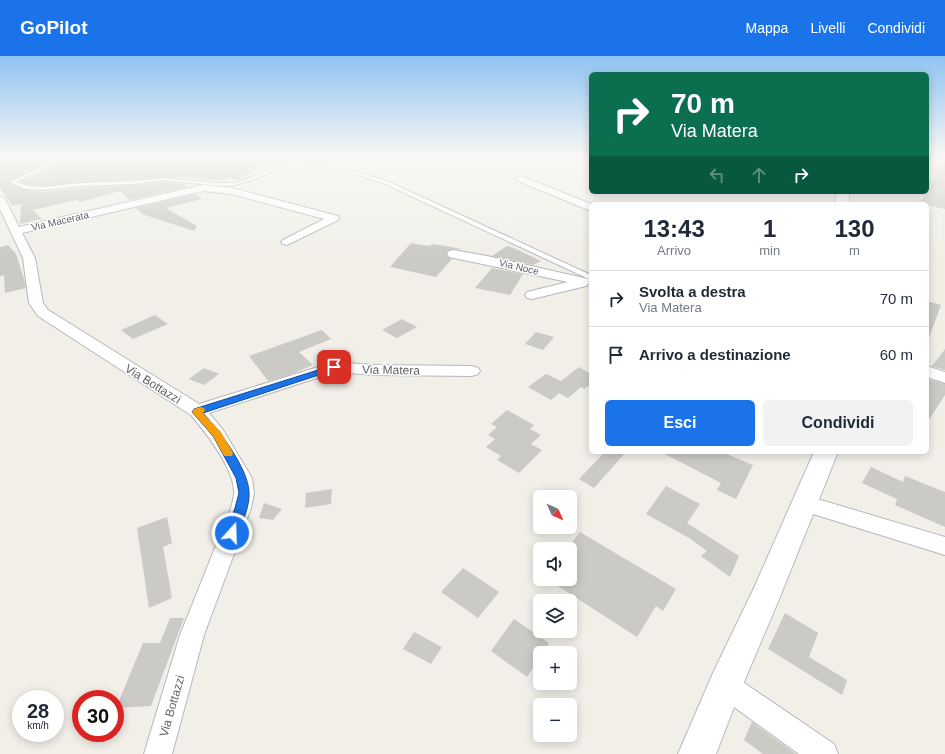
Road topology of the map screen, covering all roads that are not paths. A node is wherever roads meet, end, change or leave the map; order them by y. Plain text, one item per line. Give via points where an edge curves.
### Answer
1 (201, 189) edge
2 (214, 189) edge
3 (399, 189) edge
4 (545, 189) edge
5 (0, 199) edge
6 (589, 207) edge
7 (16, 231) junction
8 (287, 242) dead end
9 (453, 254) dead end
10 (589, 280) edge
11 (532, 294) dead end
12 (472, 371) dead end
13 (929, 372) edge
14 (945, 378) edge
15 (197, 412) junction
16 (825, 454) edge
17 (804, 503) junction
18 (945, 546) edge
19 (725, 684) junction
20 (158, 754) edge
21 (697, 754) edge
22 (824, 754) edge

1 - 7 street, Via Macerata
2 - 8 street, Via Macerata via 334,218
3 - 10 lane
4 - 6 street
5 - 7 street, Via Bottazzi
7 - 15 street, Via Bottazzi via 29,258 36,303 43,313
9 - 10 street, Via Noce
10 - 11 street
12 - 15 street, Via Matera via 334,367
13 - 14 street
15 - 20 street, Via Bottazzi via 217,434 242,478 244,493 241,508 192,635
16 - 17 main road
17 - 18 street
17 - 19 main road
19 - 21 main road
19 - 22 street

